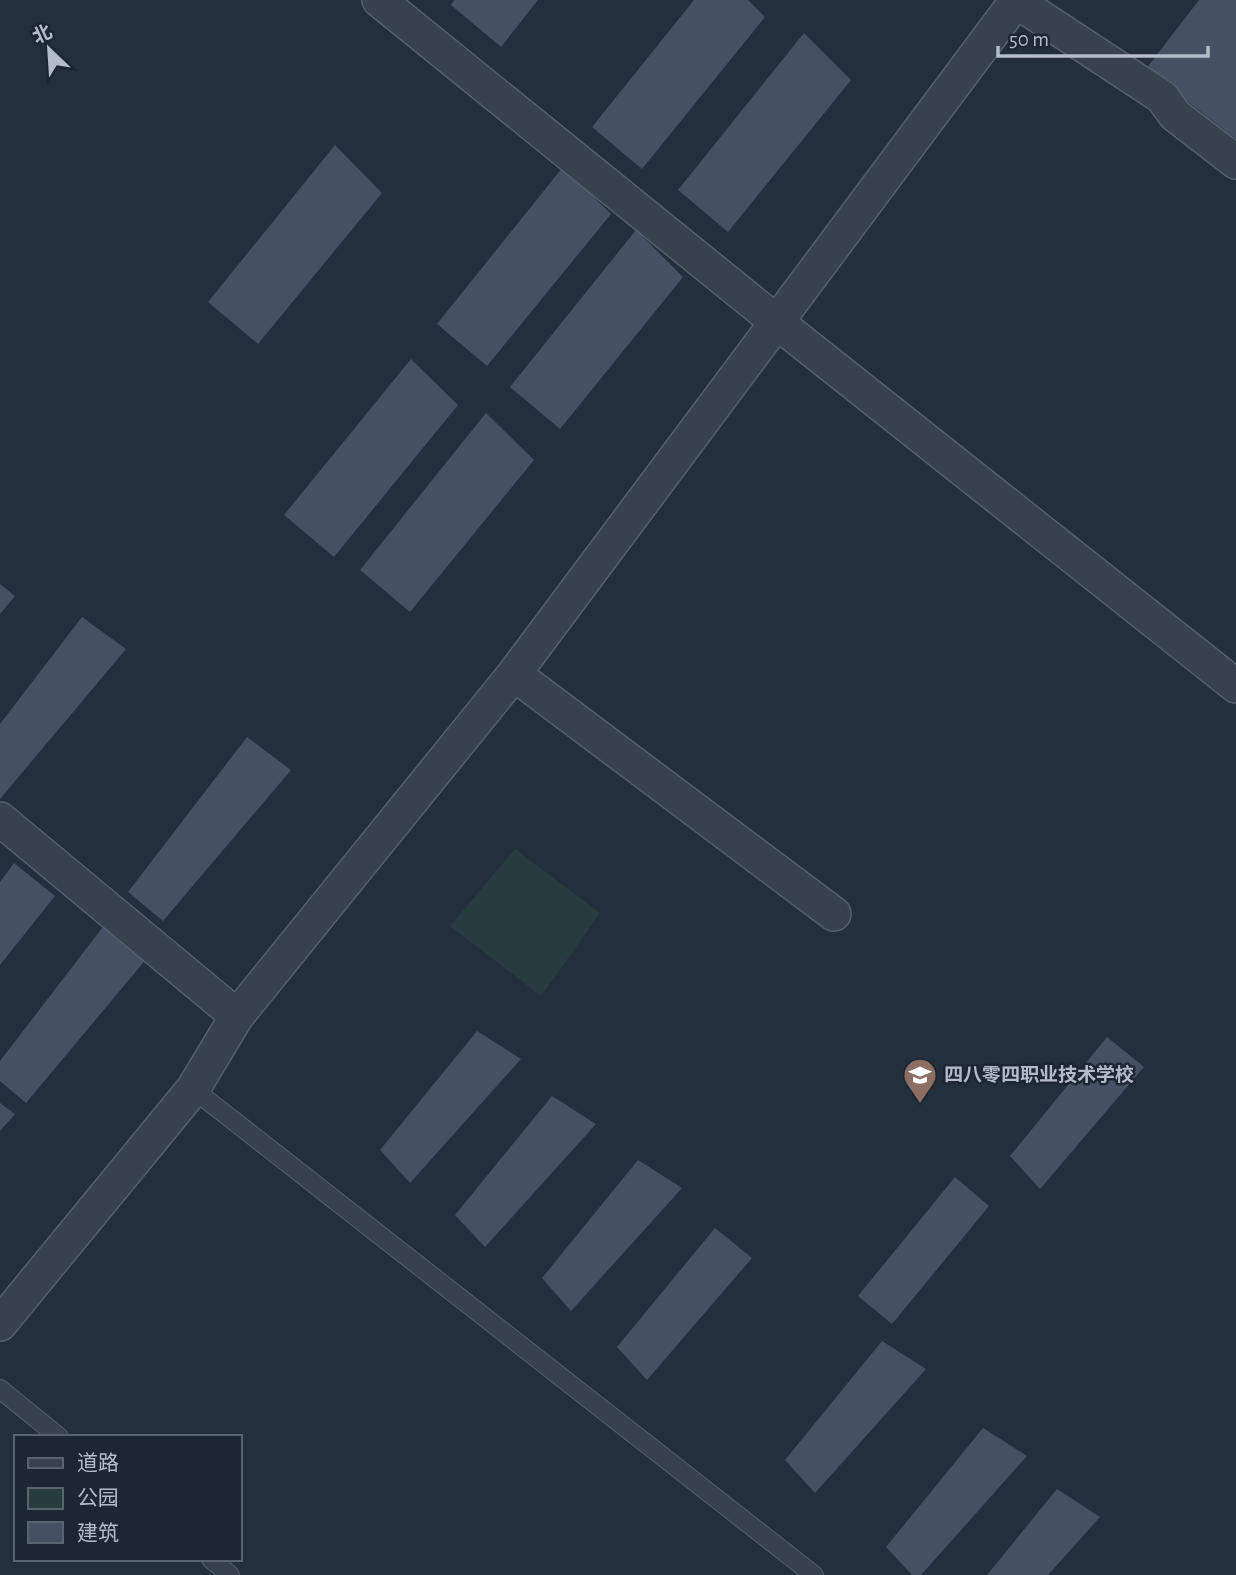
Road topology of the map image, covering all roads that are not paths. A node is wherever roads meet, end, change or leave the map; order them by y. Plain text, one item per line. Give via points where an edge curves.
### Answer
1 (379, 0) edge
2 (1017, 1) edge
3 (1236, 162) edge
4 (778, 323) junction
5 (514, 674) junction
6 (1236, 686) edge
7 (0, 818) edge
8 (834, 914) dead end
9 (237, 1016) junction
10 (193, 1089) junction
11 (0, 1324) edge
12 (0, 1390) edge
13 (56, 1435) edge
14 (213, 1561) edge
15 (230, 1575) edge
16 (814, 1575) edge

1 - 4 street
2 - 3 street via 1162,97 1175,114
2 - 4 street
4 - 5 street
4 - 6 street
5 - 8 street
5 - 9 street
7 - 9 street
9 - 10 street
10 - 11 street
10 - 16 lane
12 - 13 lane
14 - 15 lane

